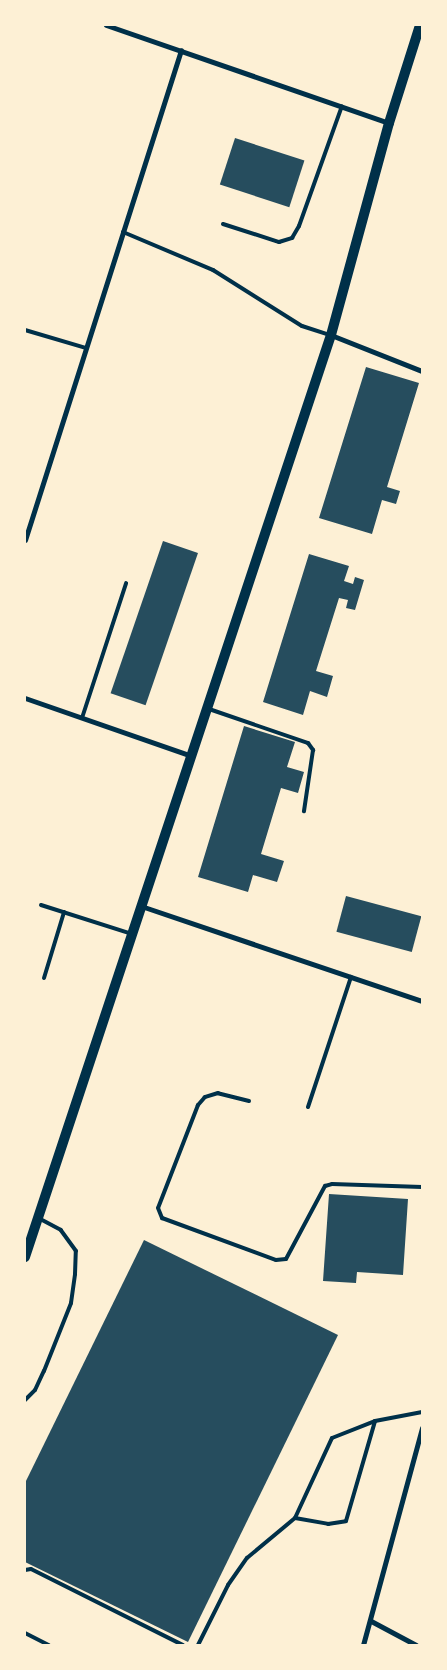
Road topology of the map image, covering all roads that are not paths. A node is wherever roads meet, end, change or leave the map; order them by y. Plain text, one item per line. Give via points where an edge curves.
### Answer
1 (106, 25) edge
2 (420, 25) edge
3 (181, 50) junction
4 (342, 106) junction
5 (389, 123) junction
6 (223, 224) dead end
7 (122, 232) junction
8 (25, 330) edge
9 (332, 335) junction
10 (86, 348) junction
11 (422, 371) edge
12 (25, 540) edge
13 (126, 583) dead end
14 (25, 698) edge
15 (209, 709) junction
16 (82, 718) junction
17 (193, 757) junction
18 (304, 811) dead end
19 (41, 905) dead end
20 (144, 906) junction
21 (64, 912) junction
22 (134, 935) junction
23 (350, 976) junction
24 (44, 978) dead end
25 (422, 1001) edge
26 (249, 1101) dead end
27 (308, 1107) dead end
28 (422, 1187) edge
29 (38, 1218) junction
30 (25, 1257) edge
31 (25, 1400) edge
32 (422, 1412) edge
33 (375, 1421) junction
34 (422, 1428) edge
35 (295, 1518) junction
36 (25, 1570) edge
37 (372, 1621) junction
38 (25, 1633) edge
39 (49, 1645) edge
40 (183, 1645) edge
41 (198, 1645) edge
42 (363, 1645) edge
43 (416, 1645) edge

1 - 3 street
2 - 5 main road
3 - 4 street
3 - 7 street
4 - 5 street
4 - 6 lane via 300,226 292,238 278,242
5 - 9 main road
7 - 9 lane via 213,270 302,326
7 - 10 street
8 - 10 lane
9 - 11 street
9 - 15 main road
10 - 12 street
13 - 16 lane
14 - 16 street
15 - 17 main road
15 - 18 lane via 308,743 313,750
16 - 17 street
17 - 20 main road
19 - 21 lane
20 - 22 main road
20 - 23 street
21 - 22 lane
21 - 24 lane
22 - 29 main road
23 - 25 street
23 - 27 lane
26 - 28 lane via 218,1094 205,1097 198,1105 158,1208 162,1218 276,1260 286,1259 325,1186
29 - 30 main road
29 - 31 lane via 61,1230 76,1250 76,1274 71,1303 44,1371 35,1390
32 - 33 lane
33 - 35 lane via 332,1438
33 - 35 lane via 346,1521 328,1524
34 - 37 street
35 - 41 lane via 247,1558 228,1585
36 - 40 lane via 31,1569
37 - 42 street
37 - 43 street
38 - 39 lane

